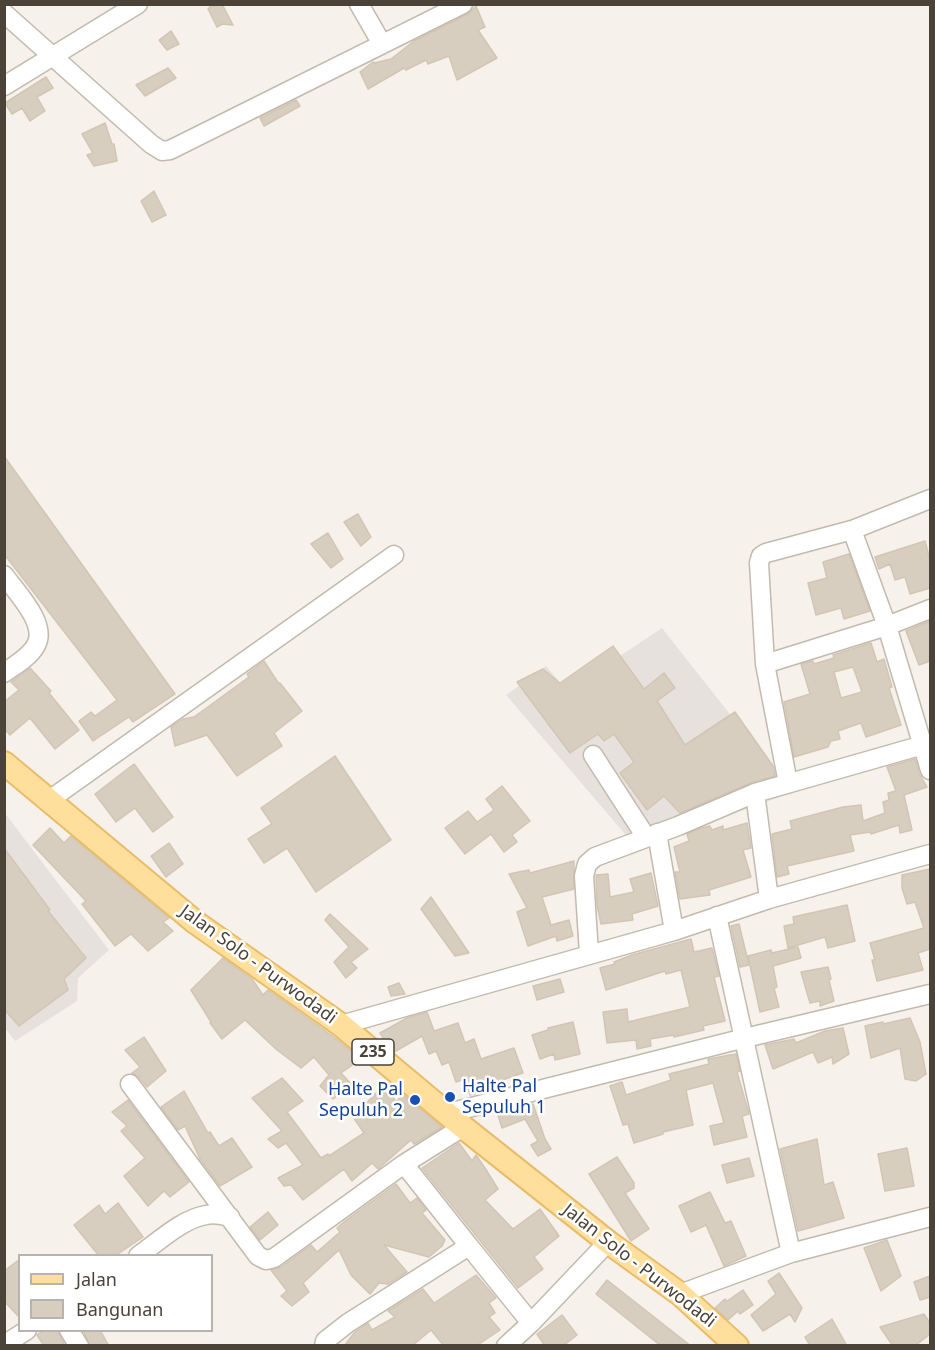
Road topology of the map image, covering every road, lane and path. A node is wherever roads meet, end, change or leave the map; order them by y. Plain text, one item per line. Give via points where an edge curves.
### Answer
1 (138, 4) edge
2 (359, 4) edge
3 (463, 4) edge
4 (4, 13) edge
5 (382, 44) junction
6 (52, 56) junction
7 (4, 86) edge
8 (930, 499) edge
9 (852, 530) junction
10 (394, 555) dead end
11 (4, 575) edge
12 (930, 609) edge
13 (887, 626) junction
14 (765, 664) junction
15 (4, 673) edge
16 (927, 744) edge
17 (592, 755) dead end
18 (4, 763) edge
19 (930, 771) edge
20 (788, 783) junction
21 (755, 793) junction
22 (48, 801) junction
23 (652, 835) junction
24 (930, 854) edge
25 (769, 899) junction
26 (717, 916) junction
27 (674, 931) junction
28 (589, 954) junction
29 (930, 994) edge
30 (341, 1025) junction
31 (745, 1038) junction
32 (130, 1084) dead end
33 (456, 1120) junction
34 (404, 1164) junction
35 (230, 1217) junction
36 (930, 1217) edge
37 (608, 1242) junction
38 (469, 1246) junction
39 (791, 1253) junction
40 (141, 1254) edge
41 (680, 1294) junction
42 (531, 1323) junction
43 (24, 1332) edge
44 (70, 1332) edge
45 (4, 1345) edge
46 (78, 1346) edge
47 (324, 1346) edge
48 (506, 1346) edge
49 (737, 1346) edge

1 - 6 street
2 - 5 street
3 - 5 street
4 - 6 street
5 - 6 street via 162,151
6 - 7 street
8 - 9 street
9 - 13 street
9 - 14 street via 761,556
10 - 22 street
11 - 15 street via 33,615 39,637 31,652
12 - 13 street
13 - 14 street
13 - 16 street
14 - 20 street
16 - 19 street
16 - 20 street
17 - 23 street
18 - 22 main road, Jalan Solo - Purwodadi / 235
20 - 21 street
21 - 23 street
21 - 25 street
22 - 30 main road, Jalan Solo - Purwodadi / 235 via 195,922
23 - 27 street
23 - 28 street via 601,854 587,864 584,885
24 - 25 street
25 - 26 street
26 - 27 street
26 - 31 street
27 - 28 street
28 - 30 street
29 - 31 street
30 - 33 main road, Jalan Solo - Purwodadi / 235
31 - 33 street
31 - 39 street
32 - 35 street
33 - 34 street
33 - 37 main road, Jalan Solo - Purwodadi / 235
34 - 35 street via 274,1258 258,1256
34 - 38 street
35 - 40 street via 204,1215
36 - 39 street
37 - 41 main road, Jalan Solo - Purwodadi / 235
37 - 42 street
38 - 42 street
38 - 47 street via 348,1323
39 - 41 street
41 - 49 main road, Jalan Solo - Purwodadi / 235
42 - 48 street
43 - 45 street
44 - 46 street

